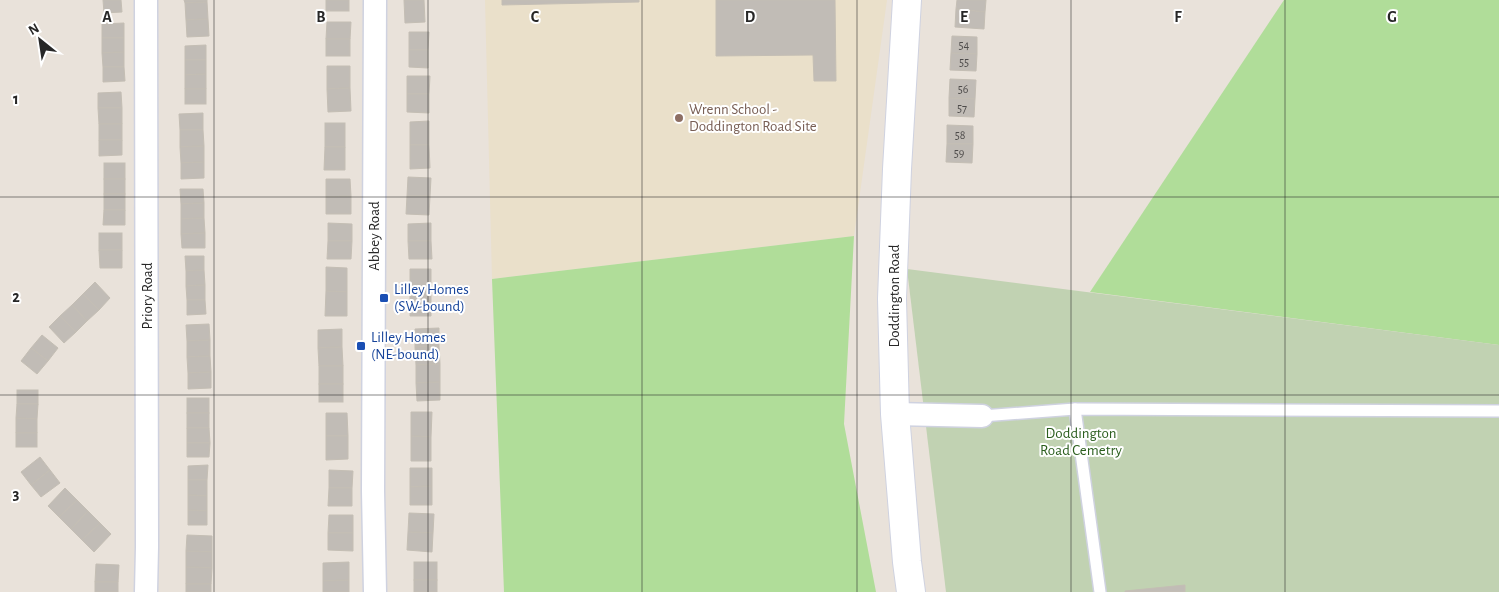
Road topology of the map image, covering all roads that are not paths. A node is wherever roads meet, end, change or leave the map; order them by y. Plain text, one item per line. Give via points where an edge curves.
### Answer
1 (146, 0) edge
2 (375, 0) edge
3 (907, 0) edge
4 (1075, 409) junction
5 (1499, 411) edge
6 (895, 414) junction
7 (982, 416) joint
8 (146, 592) edge
9 (375, 592) edge
10 (911, 592) edge
11 (1100, 592) edge

1 - 8 street, Priory Road
2 - 9 street, Abbey Road
3 - 6 street, Doddington Road via 892,299
4 - 5 lane
4 - 7 lane
4 - 11 lane
6 - 7 street
6 - 10 street, Doddington Road

